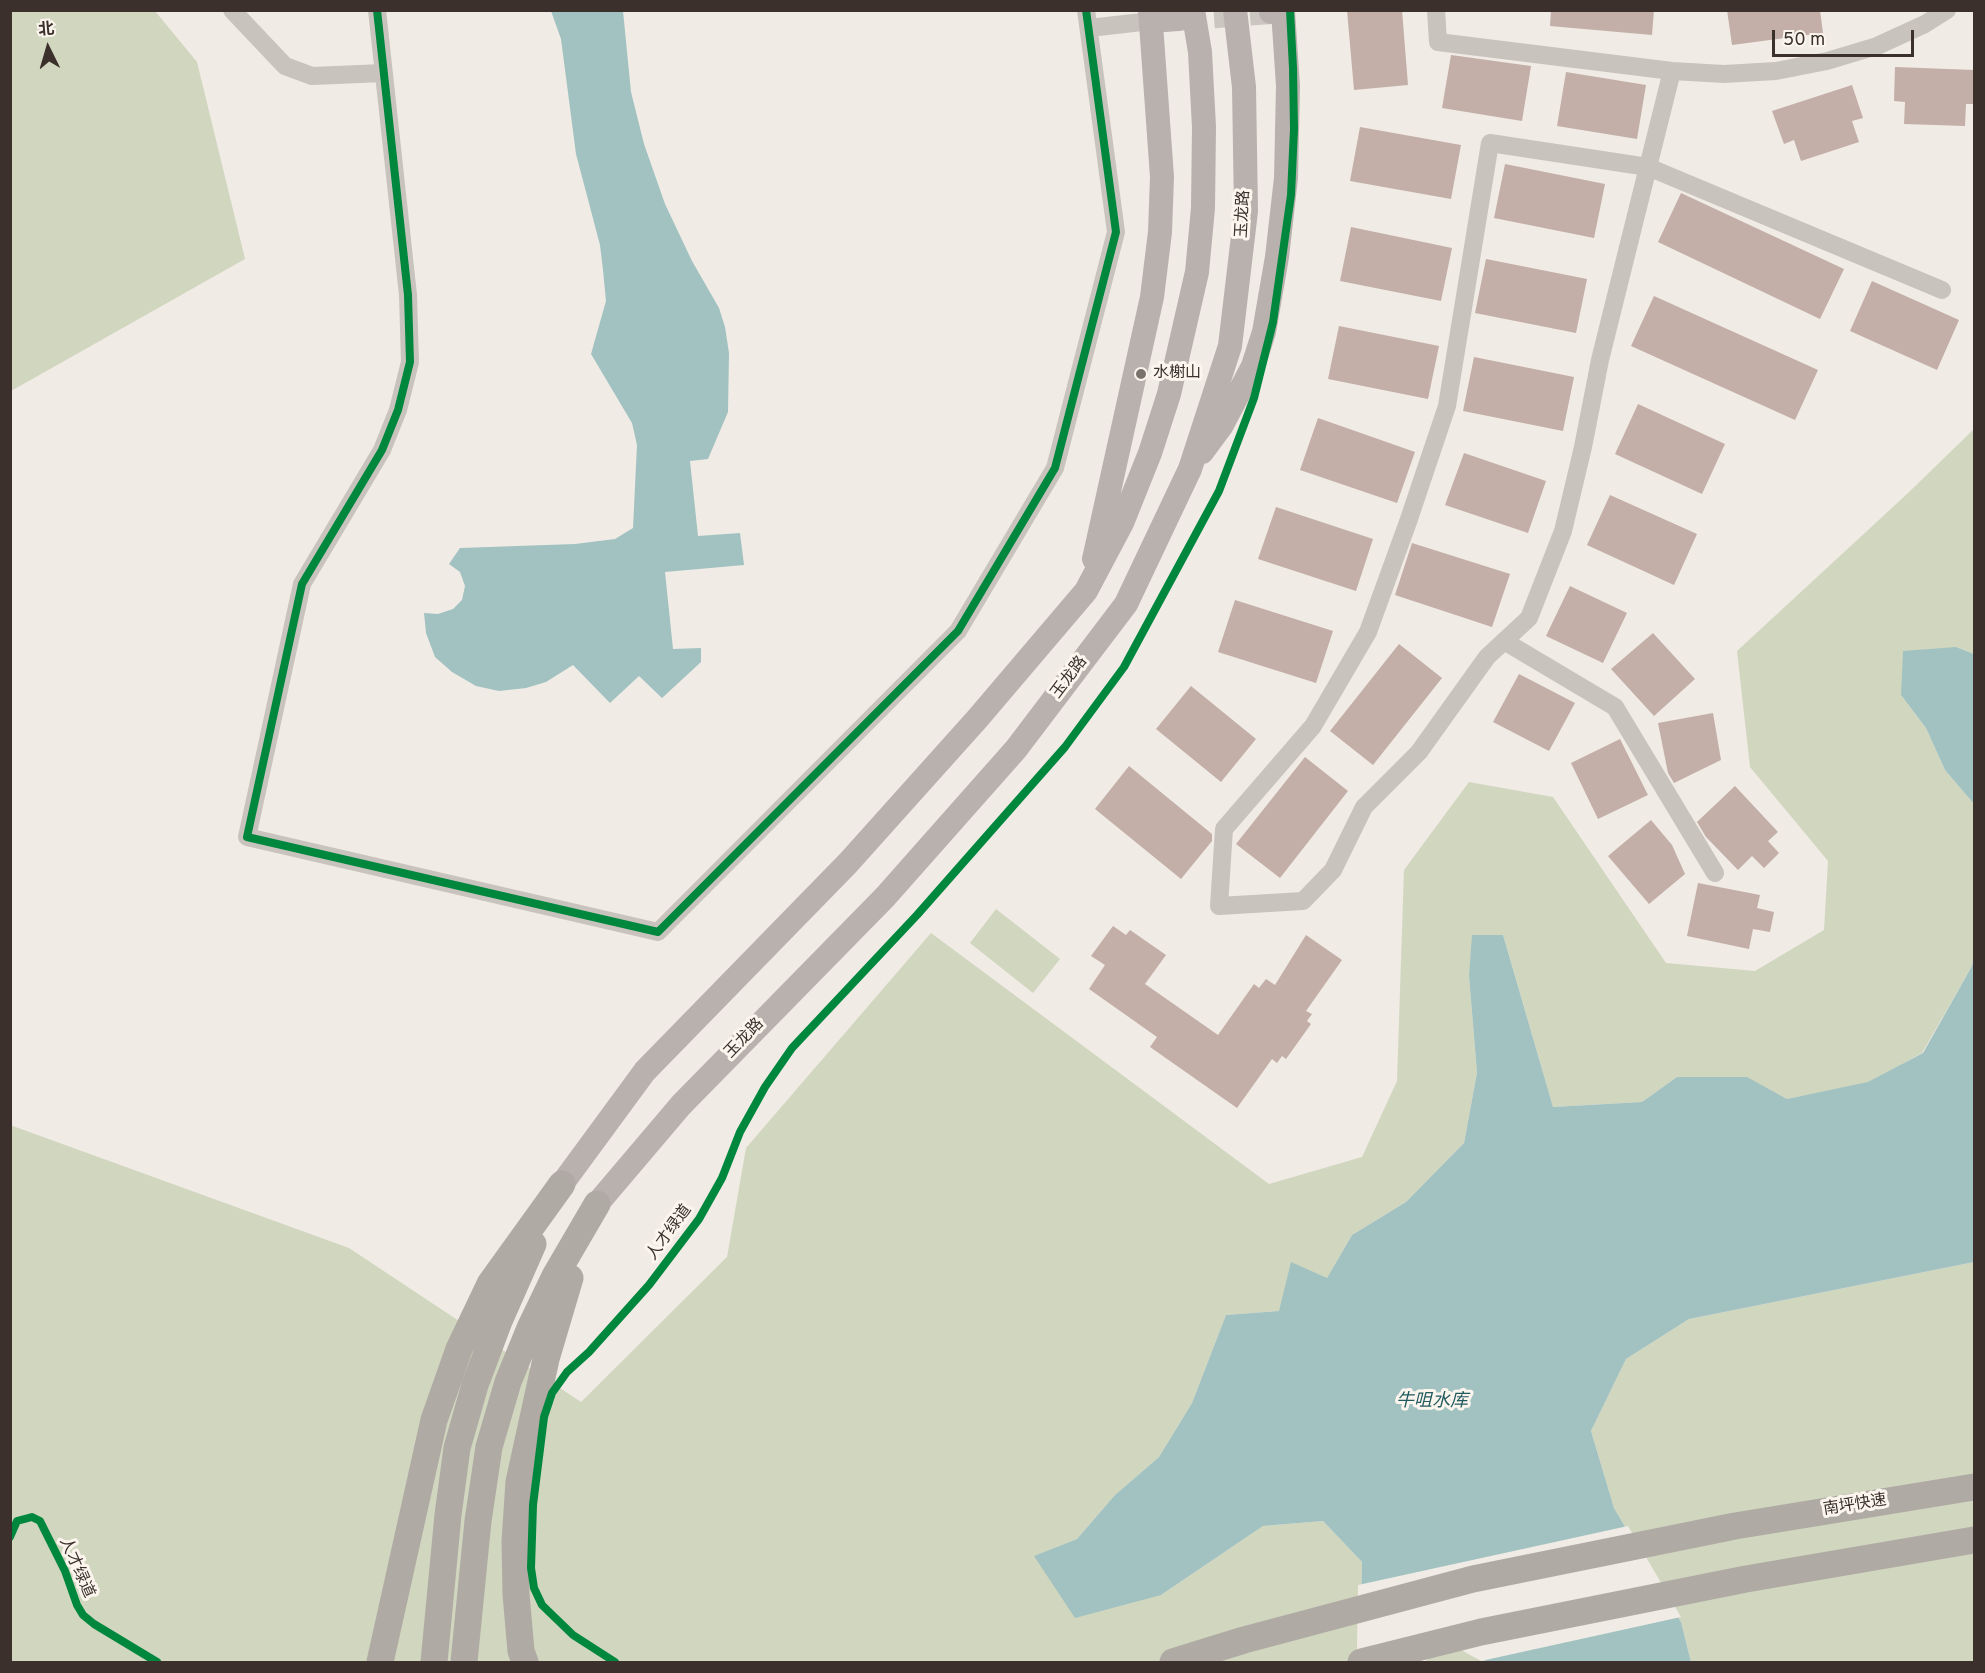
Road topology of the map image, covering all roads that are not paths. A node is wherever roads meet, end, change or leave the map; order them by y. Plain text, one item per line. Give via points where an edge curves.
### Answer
1 (232, 10) edge
2 (377, 10) edge
3 (1235, 10) edge
4 (1436, 10) edge
5 (1947, 10) edge
6 (1271, 12) edge
7 (1186, 15) edge
8 (1150, 16) edge
9 (1088, 19) edge
10 (1672, 71) junction
11 (384, 73) junction
12 (1648, 167) junction
13 (1942, 290) dead end
14 (1190, 469) junction
15 (1086, 591) junction
16 (1504, 641) junction
17 (1715, 873) dead end
18 (562, 1184) junction
19 (597, 1204) junction
20 (1974, 1487) edge
21 (1974, 1540) edge
22 (380, 1662) edge
23 (434, 1662) edge
24 (464, 1662) edge
25 (525, 1662) edge
26 (1173, 1662) edge
27 (1361, 1662) edge

1 - 11 street via 285,66 312,76
2 - 11 street
3 - 14 main road, 玉龙路 via 1244,87 1246,211 1230,346
4 - 10 street via 1438,42
5 - 10 street via 1877,46 1827,61 1734,74
6 - 14 main road via 1283,11 1288,86 1286,178 1266,321 1253,366 1239,395
7 - 8 main road
7 - 15 main road via 1200,51 1204,127 1197,272 1169,394 1150,453 1122,523
8 - 9 street
8 - 15 main road via 1162,177 1160,232 1150,308
9 - 11 street via 1116,232 1055,468 958,631 658,932 247,837 302,584 382,450 398,410 410,362 408,295
10 - 12 street
12 - 13 street
12 - 16 street via 1563,531 1529,618
12 - 16 street via 1490,143 1448,406 1408,522 1368,632 1313,726 1224,829 1219,906 1303,901 1333,870 1364,807 1419,752 1486,657
14 - 19 main road, 玉龙路 via 1126,604 1016,749 885,897 681,1105
15 - 18 main road via 848,863 645,1071
16 - 17 street via 1615,707
18 - 22 highway via 490,1284 459,1349 434,1420
18 - 23 highway via 498,1321 474,1384 457,1448
19 - 24 highway via 555,1276 508,1382 489,1447
19 - 25 highway via 557,1319 519,1482 516,1594
20 - 26 highway, 南坪快速 via 1736,1526 1473,1580
21 - 27 highway via 1481,1632

